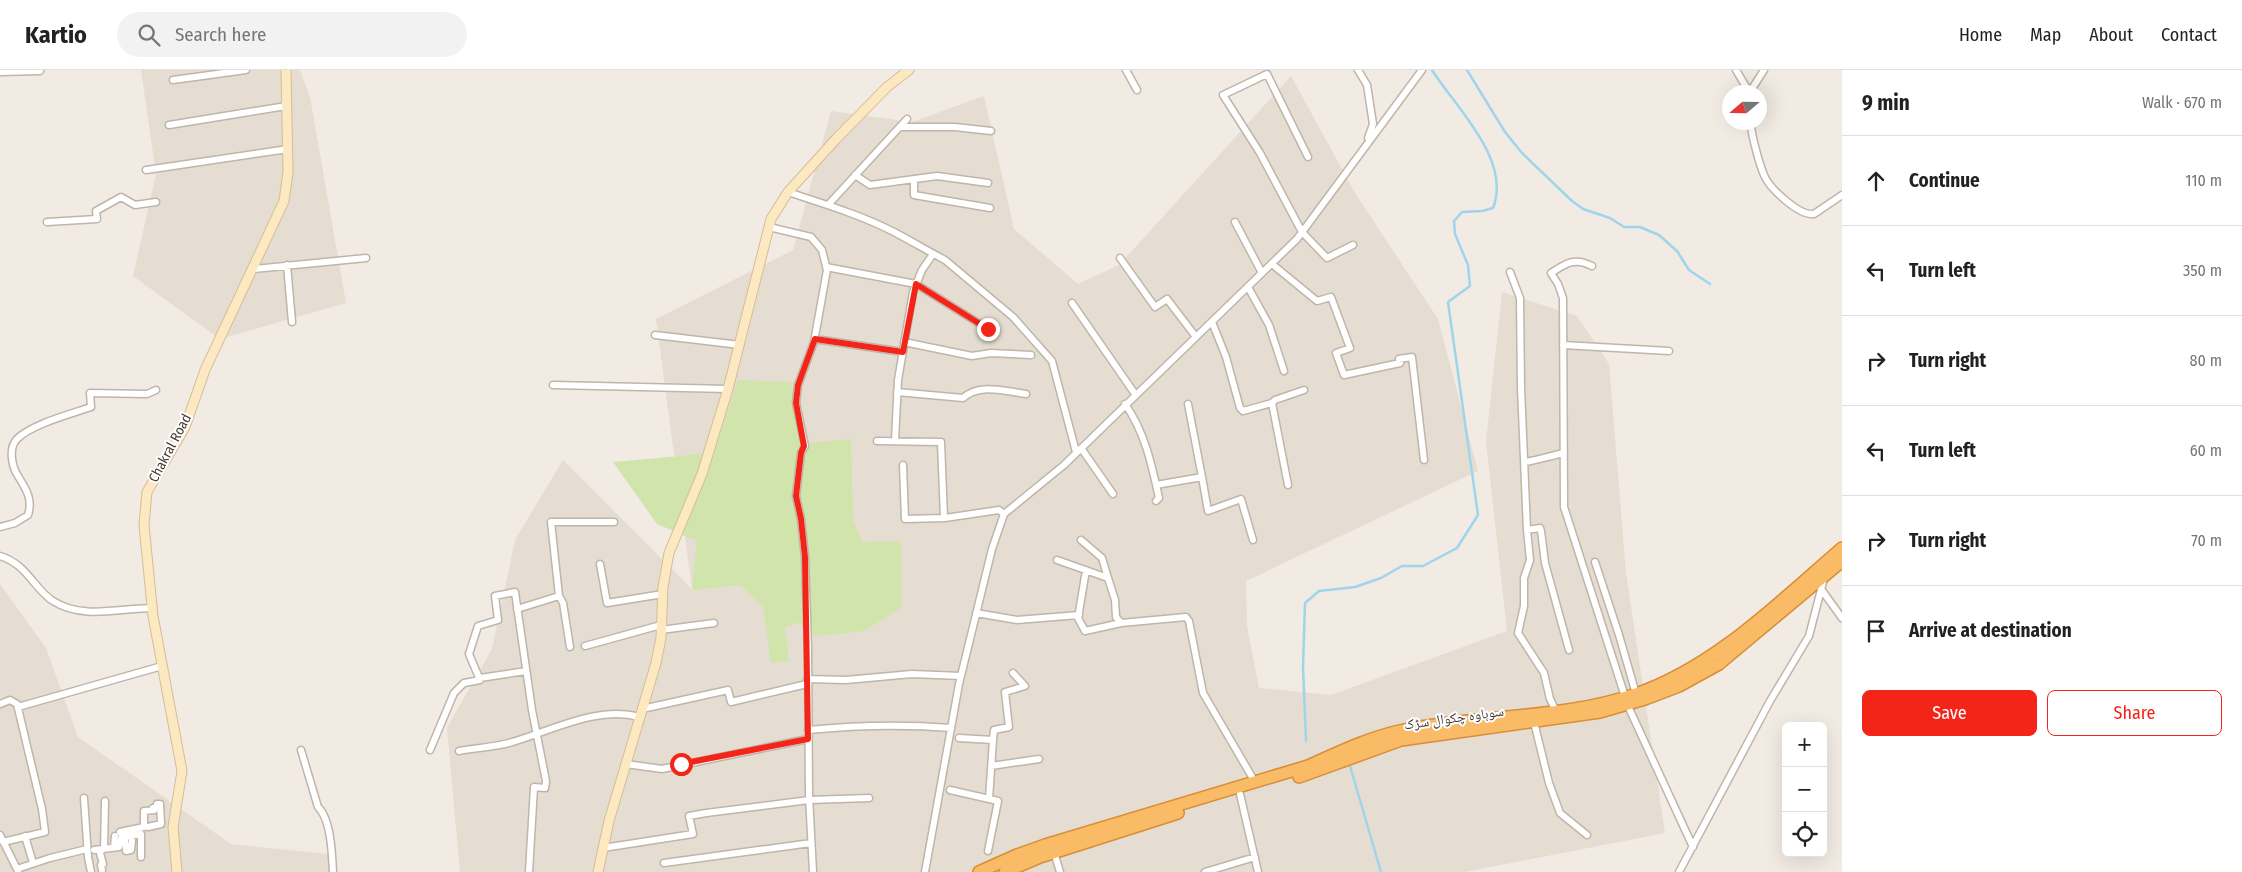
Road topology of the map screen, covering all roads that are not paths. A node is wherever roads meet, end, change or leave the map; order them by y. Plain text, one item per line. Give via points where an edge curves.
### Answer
1 (246, 70) edge
2 (286, 70) edge
3 (909, 70) edge
4 (1126, 70) edge
5 (1358, 70) edge
6 (1422, 70) edge
7 (1736, 70) edge
8 (1764, 70) edge
9 (40, 71) dead end
10 (0, 72) edge
11 (173, 80) dead end
12 (1746, 85) edge
13 (1754, 85) edge
14 (1137, 90) dead end
15 (286, 106) junction
16 (907, 119) dead end
17 (169, 125) dead end
18 (900, 127) junction
19 (1753, 130) edge
20 (991, 131) dead end
21 (1365, 147) junction
22 (288, 149) junction
23 (1308, 157) dead end
24 (146, 170) dead end
25 (856, 176) junction
26 (914, 179) junction
27 (988, 183) dead end
28 (788, 192) junction
29 (1842, 195) edge
30 (156, 202) dead end
31 (828, 205) junction
32 (990, 208) dead end
33 (47, 222) dead end
34 (1235, 222) dead end
35 (769, 227) junction
36 (1302, 232) junction
37 (1353, 245) dead end
38 (933, 254) junction
39 (366, 258) dead end
40 (1120, 258) dead end
41 (1272, 264) junction
42 (288, 265) junction
43 (1592, 266) dead end
44 (826, 267) junction
45 (253, 269) junction
46 (1510, 272) dead end
47 (1262, 273) junction
48 (916, 284) junction
49 (1248, 287) junction
50 (1072, 303) dead end
51 (292, 322) dead end
52 (1212, 322) junction
53 (988, 329) dead end
54 (655, 335) dead end
55 (1196, 337) junction
56 (815, 339) junction
57 (904, 342) junction
58 (740, 344) junction
59 (1562, 345) junction
60 (1669, 351) dead end
61 (903, 352) junction
62 (1031, 355) dead end
63 (1284, 371) dead end
64 (553, 385) dead end
65 (728, 389) junction
66 (156, 390) dead end
67 (1304, 390) dead end
68 (897, 392) junction
69 (1026, 394) dead end
70 (1135, 394) junction
71 (1272, 403) junction
72 (1125, 404) junction
73 (1188, 404) dead end
74 (877, 441) dead end
75 (895, 441) junction
76 (1078, 450) junction
77 (1564, 453) junction
78 (1424, 460) dead end
79 (1525, 462) junction
80 (903, 465) dead end
81 (1202, 477) junction
82 (1156, 485) junction
83 (1288, 485) dead end
84 (1113, 494) dead end
85 (1156, 501) dead end
86 (1004, 514) junction
87 (944, 518) junction
88 (614, 522) dead end
89 (0, 527) edge
90 (1527, 530) junction
91 (1081, 540) dead end
92 (1254, 540) dead end
93 (1842, 548) edge
94 (2, 558) edge
95 (1056, 560) dead end
96 (1842, 561) edge
97 (1594, 562) dead end
98 (600, 564) dead end
99 (1086, 570) junction
100 (1825, 577) junction
101 (1108, 578) junction
102 (1822, 589) junction
103 (662, 594) junction
104 (559, 596) junction
105 (153, 608) junction
106 (517, 609) junction
107 (976, 613) junction
108 (1079, 615) junction
109 (1842, 618) edge
110 (714, 623) dead end
111 (1121, 623) junction
112 (661, 627) junction
113 (585, 646) dead end
114 (570, 647) dead end
115 (1569, 650) dead end
116 (162, 666) junction
117 (526, 672) junction
118 (1013, 673) dead end
119 (961, 676) junction
120 (480, 678) junction
121 (807, 682) junction
122 (1629, 699) junction
123 (0, 704) edge
124 (18, 707) junction
125 (1556, 710) junction
126 (640, 713) junction
127 (1534, 722) junction
128 (952, 728) junction
129 (808, 730) junction
130 (537, 734) junction
131 (959, 738) dead end
132 (808, 739) junction
133 (993, 740) junction
134 (301, 750) dead end
135 (430, 750) dead end
136 (459, 751) dead end
137 (1039, 759) dead end
138 (626, 764) junction
139 (991, 766) junction
140 (1255, 782) junction
141 (950, 790) dead end
142 (1240, 794) junction
143 (84, 798) dead end
144 (869, 798) dead end
145 (989, 799) junction
146 (809, 800) junction
147 (105, 801) dead end
148 (148, 827) dead end
149 (173, 827) junction
150 (0, 834) edge
151 (118, 835) junction
152 (1587, 835) dead end
153 (25, 836) junction
154 (3, 842) junction
155 (132, 842) dead end
156 (811, 843) junction
157 (1693, 847) junction
158 (603, 848) junction
159 (103, 849) junction
160 (91, 850) junction
161 (988, 851) dead end
162 (1054, 852) junction
163 (141, 857) dead end
164 (1255, 857) junction
165 (33, 863) junction
166 (664, 863) dead end
167 (102, 870) dead end
168 (18, 871) edge
169 (91, 872) edge
170 (177, 872) edge
171 (334, 872) edge
172 (529, 872) edge
173 (598, 872) edge
174 (813, 872) edge
175 (925, 872) edge
176 (979, 872) edge
177 (1005, 872) edge
178 (1060, 872) edge
179 (1205, 872) edge
180 (1258, 872) edge
181 (1679, 872) edge

1 - 11 street
2 - 15 street, Chakral Road
3 - 28 street via 836,139
4 - 14 street
5 - 21 street via 1367,85 1373,124
6 - 21 street
7 - 12 street
8 - 13 street
9 - 10 street
15 - 17 street
15 - 22 street, Chakral Road
16 - 18 street
18 - 20 street
18 - 25 street
19 - 29 street via 1764,177 1785,200 1808,214 1814,214
21 - 36 street
22 - 24 street
22 - 45 street, Chakral Road via 284,201
23 - 36 street via 1267,74 1223,96 1260,153
25 - 26 street via 870,185
25 - 31 street
26 - 27 street via 937,176
26 - 32 street via 914,195
28 - 31 street
28 - 35 street
30 - 33 street via 135,205 121,197 96,211 97,219
31 - 38 street via 892,231
34 - 47 street
35 - 44 street via 811,237 822,250
35 - 58 street
36 - 37 street via 1327,258
36 - 41 street
38 - 48 street
38 - 76 street via 945,260 1013,317 1052,361
39 - 42 street
40 - 55 street via 1154,307 1167,299
41 - 47 street
41 - 78 street via 1317,301 1331,297 1350,348 1336,353 1344,375 1400,363 1399,359 1412,357
42 - 45 street
42 - 51 street
43 - 59 street via 1570,260 1551,273 1563,298
44 - 48 street
44 - 56 street
45 - 105 street, Chakral Road via 205,370 185,427 147,492 144,526
46 - 79 street via 1520,298
47 - 49 street
48 - 53 street
48 - 57 street
49 - 52 street
49 - 63 street via 1270,326
50 - 70 street
52 - 55 street
52 - 71 street via 1240,408 1243,411
54 - 58 street
55 - 70 street
56 - 61 street
56 - 121 street via 798,385 796,403 804,446 796,496 805,557
57 - 61 street
57 - 62 street via 972,356 991,353
58 - 65 street
59 - 60 street
59 - 77 street
61 - 68 street
64 - 65 street
65 - 103 street via 702,474 669,552
66 - 89 street via 147,394 90,393 91,407 47,422 16,440 12,460 17,475 27,487 31,505 28,515
67 - 71 street
68 - 69 street via 963,398 971,391 992,389
68 - 75 street
70 - 72 street
71 - 83 street
72 - 76 street
72 - 82 street via 1141,433
73 - 81 street
74 - 75 street
75 - 87 street via 941,442
76 - 84 street
76 - 86 street
77 - 79 street
77 - 122 street via 1564,507
79 - 90 street
80 - 87 street via 905,519
81 - 82 street
81 - 92 street via 1208,510 1242,500
82 - 85 street via 1159,498
86 - 87 street via 999,510
86 - 107 street
88 - 104 street via 551,522
90 - 115 street via 1541,530 1545,563
90 - 125 street via 1530,560 1524,578 1524,606 1518,634 1544,674
91 - 101 street via 1102,558
93 - 122 highway via 1714,655
94 - 105 street via 24,570 52,601 69,607 96,613
95 - 99 street
96 - 100 highway, سوہاوہ چکوال سڑک
97 - 122 street via 1620,635
98 - 103 street via 607,603
99 - 101 street
99 - 108 street
100 - 102 street
100 - 122 highway, سوہاوہ چکوال سڑک via 1720,664 1679,686
101 - 111 street via 1116,617
102 - 109 street
102 - 157 street via 1809,636 1770,701
103 - 112 street
104 - 106 street
104 - 114 street
105 - 116 street, Chakral Road
106 - 117 street
106 - 120 street via 515,592 495,596 498,620 478,626 469,654
107 - 108 street via 1017,620
107 - 119 street
108 - 111 street via 1085,632
110 - 112 street
111 - 140 street via 1186,617 1203,694
112 - 113 street
112 - 126 street via 656,663
116 - 124 street
116 - 149 street, Chakral Road via 182,771
117 - 120 street
117 - 130 street
118 - 133 street via 1025,686 1005,692 1009,727 994,730
119 - 121 street via 912,674
119 - 128 street
120 - 135 street via 464,683 454,693
121 - 126 street via 731,702 728,690
121 - 129 street
122 - 125 highway
122 - 127 highway, سوہاوہ چکوال سڑک
122 - 157 street
123 - 124 street via 10,700
124 - 153 street via 45,832
125 - 140 highway via 1403,730
126 - 130 street via 576,720
126 - 138 street
127 - 142 highway, سوہاوہ چکوال سڑک via 1402,740 1312,773
127 - 152 street via 1560,813
128 - 129 street via 874,724
128 - 175 street
129 - 132 street
130 - 136 street
130 - 172 street via 546,781 545,788 534,787
131 - 133 street
132 - 138 street via 662,769
132 - 146 street
133 - 139 street
134 - 171 street via 318,807 323,812
137 - 139 street
138 - 158 street
139 - 145 street
140 - 176 highway via 1045,845
141 - 145 street
142 - 162 highway, سوہاوہ چکوال سڑک
142 - 164 street
143 - 160 street
144 - 146 street
145 - 161 street via 998,801
146 - 156 street
146 - 158 street via 689,816 693,834
147 - 159 street
148 - 151 street via 161,824 160,804 154,810 144,811 144,827
149 - 151 street
149 - 170 street, Chakral Road
150 - 154 street
151 - 159 street via 119,846
153 - 154 street
153 - 165 street
154 - 168 street
155 - 163 street via 131,850 126,851 125,837 141,834
156 - 166 street
156 - 174 street
157 - 181 street
158 - 173 street
159 - 160 street
159 - 167 street via 100,853
160 - 165 street
160 - 169 street
162 - 177 highway, سوہاوہ چکوال سڑک
162 - 178 street
164 - 179 street
164 - 180 street
165 - 168 street

